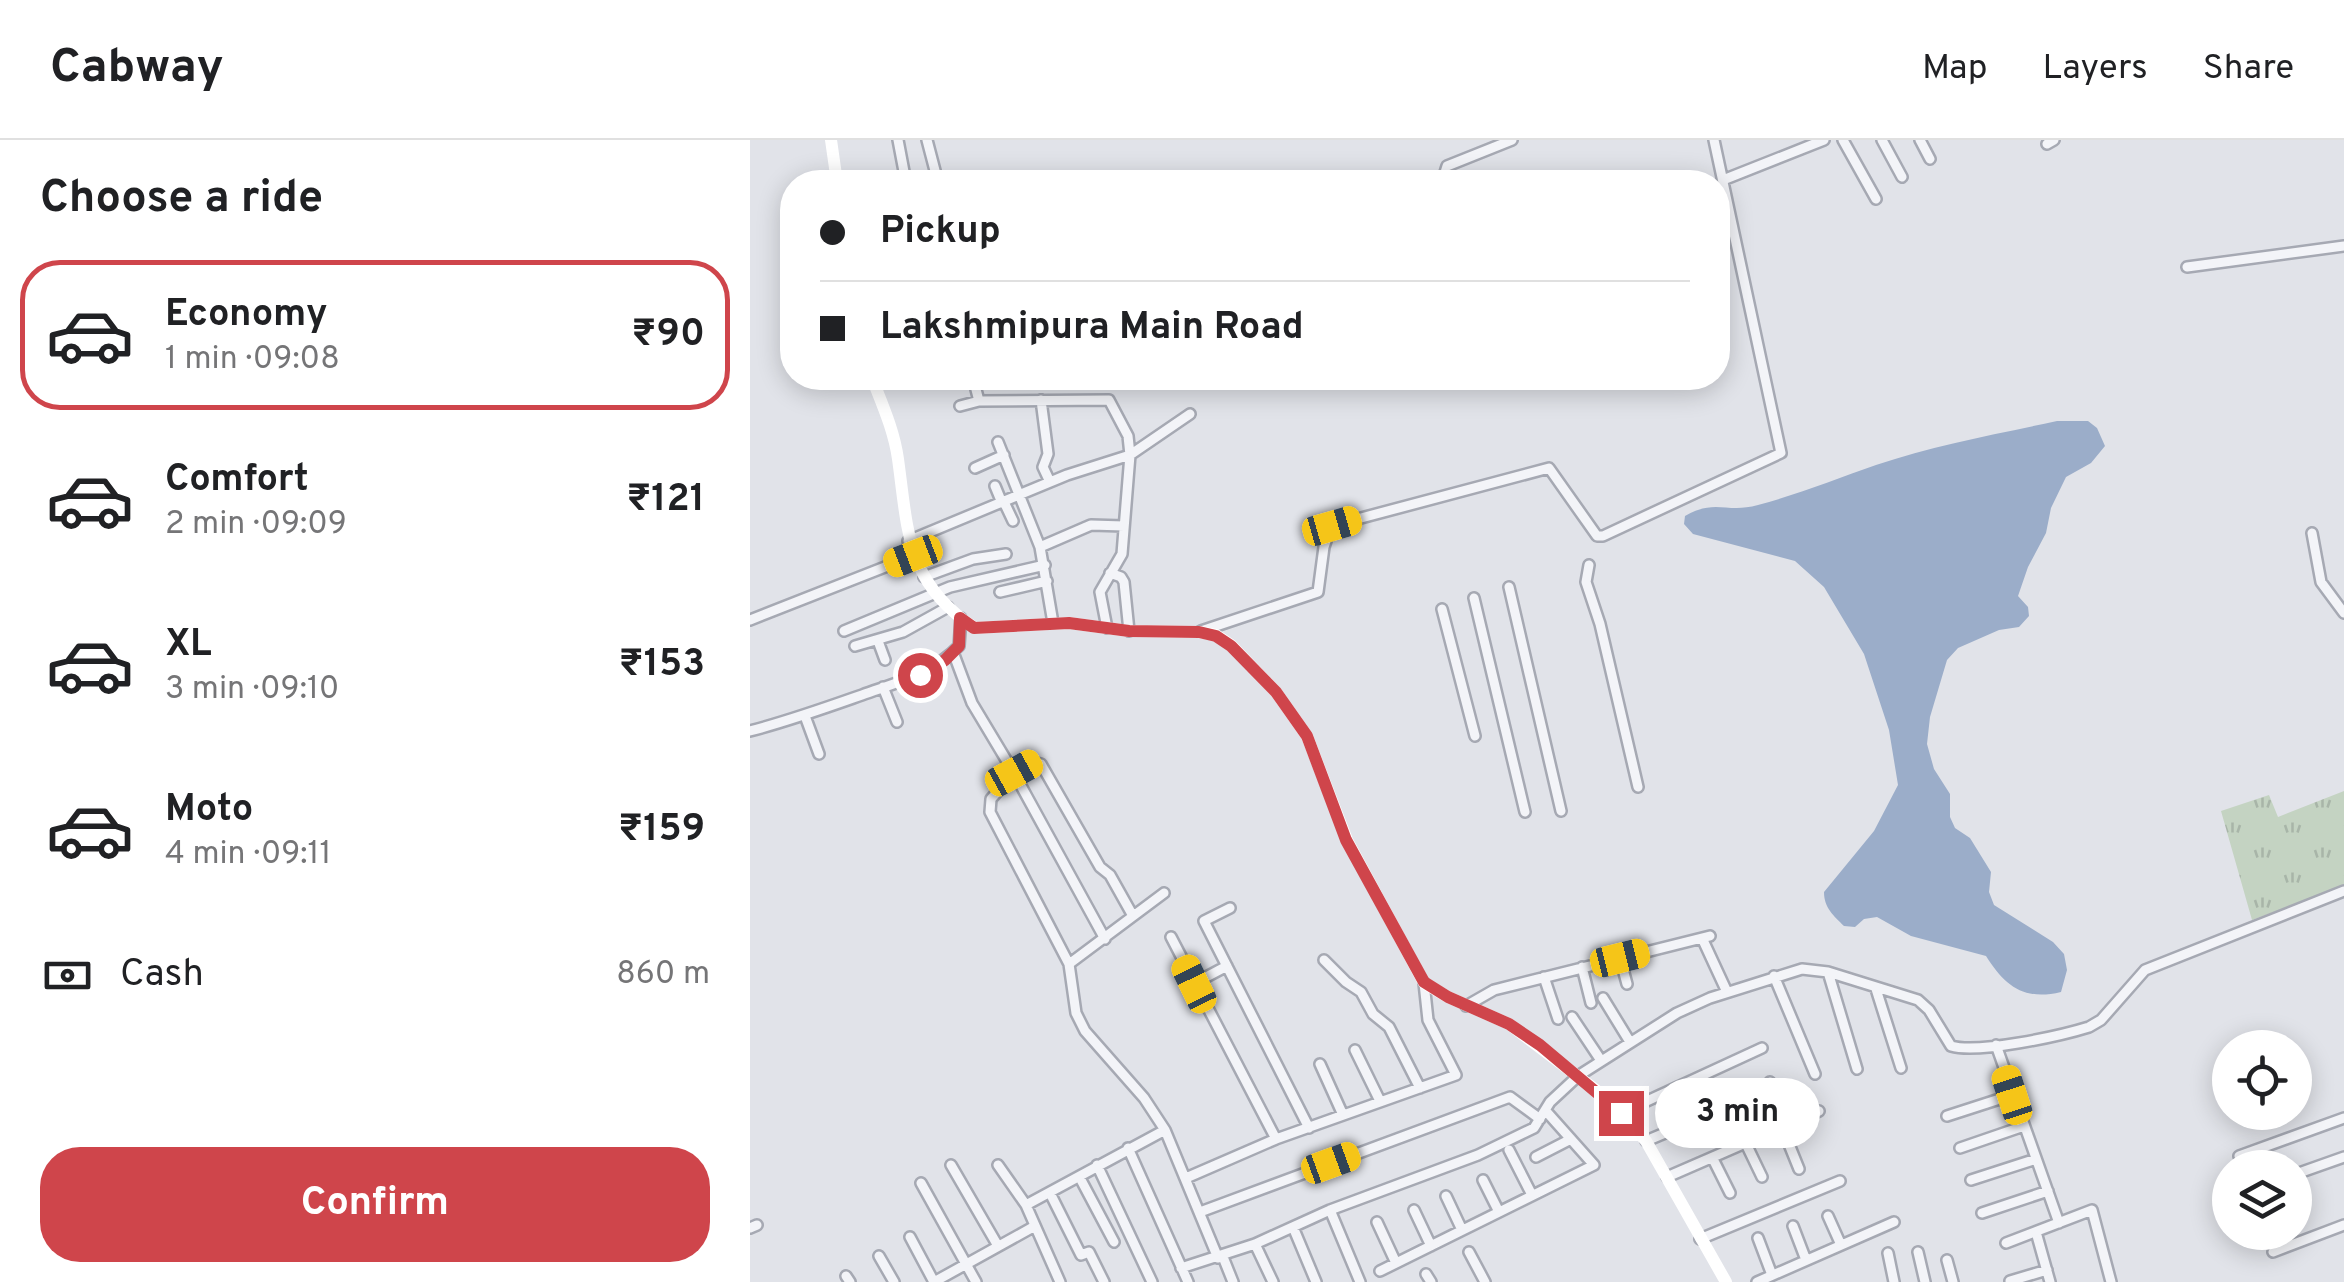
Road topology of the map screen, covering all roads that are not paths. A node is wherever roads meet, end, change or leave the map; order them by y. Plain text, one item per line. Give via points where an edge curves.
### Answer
1 (831, 140) edge
2 (898, 140) edge
3 (928, 140) edge
4 (1512, 140) edge
5 (1714, 140) edge
6 (1824, 140) edge
7 (1844, 140) edge
8 (1882, 140) edge
9 (1920, 140) edge
10 (1930, 159) dead end
11 (835, 170) edge
12 (904, 170) edge
13 (935, 170) edge
14 (1446, 170) edge
15 (1721, 170) edge
16 (1902, 176) dead end
17 (1730, 177) edge
18 (1876, 199) dead end
19 (1730, 213) edge
20 (2344, 246) edge
21 (2187, 266) dead end
22 (877, 390) edge
23 (976, 390) edge
24 (1041, 400) junction
25 (979, 401) junction
26 (960, 406) dead end
27 (1190, 414) dead end
28 (998, 442) dead end
29 (1130, 454) junction
30 (1004, 456) junction
31 (976, 468) dead end
32 (1050, 482) junction
33 (995, 486) dead end
34 (1021, 495) junction
35 (1003, 503) junction
36 (1013, 521) dead end
37 (1124, 526) junction
38 (2312, 533) dead end
39 (908, 541) junction
40 (1040, 547) junction
41 (1006, 554) dead end
42 (913, 556) junction
43 (1045, 565) junction
44 (1589, 565) dead end
45 (1110, 573) junction
46 (924, 577) junction
47 (1047, 581) junction
48 (1509, 587) dead end
49 (1000, 592) dead end
50 (937, 595) junction
51 (1474, 598) dead end
52 (948, 607) junction
53 (1442, 609) dead end
54 (2344, 613) edge
55 (960, 618) junction
56 (750, 620) edge
57 (1053, 623) junction
58 (1107, 628) junction
59 (844, 631) dead end
60 (1129, 631) junction
61 (1199, 632) junction
62 (878, 641) junction
63 (855, 646) dead end
64 (953, 652) junction
65 (884, 660) dead end
66 (883, 687) junction
67 (805, 716) junction
68 (897, 722) dead end
69 (750, 730) edge
70 (1475, 736) dead end
71 (819, 754) dead end
72 (1014, 773) junction
73 (1638, 787) dead end
74 (1561, 811) dead end
75 (1525, 812) dead end
76 (2344, 892) edge
77 (1164, 894) dead end
78 (1230, 908) dead end
79 (1133, 916) junction
80 (1171, 936) dead end
81 (1105, 939) junction
82 (1620, 958) junction
83 (1324, 960) dead end
84 (1070, 964) junction
85 (1227, 966) junction
86 (1582, 968) junction
87 (1828, 972) junction
88 (1774, 976) junction
89 (1544, 977) junction
90 (1424, 982) junction
91 (1194, 984) junction
92 (1628, 984) dead end
93 (1876, 989) junction
94 (1727, 992) junction
95 (1604, 998) dead end
96 (1591, 1004) dead end
97 (1466, 1006) junction
98 (1572, 1016) dead end
99 (1558, 1020) dead end
100 (1630, 1042) junction
101 (1996, 1045) junction
102 (1762, 1048) dead end
103 (1355, 1050) dead end
104 (1600, 1059) junction
105 (1320, 1064) dead end
106 (1900, 1068) dead end
107 (1857, 1069) dead end
108 (1814, 1074) dead end
109 (1578, 1076) junction
110 (1770, 1082) dead end
111 (1420, 1088) junction
112 (1755, 1095) dead end
113 (2012, 1095) junction
114 (1380, 1102) junction
115 (1819, 1111) dead end
116 (1621, 1113) junction
117 (1543, 1114) junction
118 (1344, 1115) junction
119 (1946, 1116) dead end
120 (2344, 1118) edge
121 (1736, 1124) dead end
122 (1786, 1126) junction
123 (2024, 1126) junction
124 (1309, 1128) junction
125 (1165, 1130) junction
126 (1276, 1139) junction
127 (1571, 1139) junction
128 (1646, 1141) junction
129 (1746, 1144) junction
130 (1128, 1148) junction
131 (1960, 1148) dead end
132 (1509, 1150) dead end
133 (2256, 1150) edge
134 (1536, 1157) dead end
135 (2344, 1157) edge
136 (1713, 1158) junction
137 (2036, 1159) junction
138 (951, 1165) dead end
139 (998, 1165) dead end
140 (1096, 1165) junction
141 (2312, 1168) edge
142 (1799, 1169) dead end
143 (1668, 1177) junction
144 (1762, 1177) dead end
145 (1080, 1178) junction
146 (1186, 1178) junction
147 (1483, 1180) dead end
148 (1972, 1180) dead end
149 (1840, 1181) dead end
150 (922, 1183) dead end
151 (2048, 1191) junction
152 (1050, 1193) junction
153 (1730, 1194) dead end
154 (1532, 1195) junction
155 (1446, 1196) dead end
156 (1026, 1205) junction
157 (1330, 1210) junction
158 (1414, 1210) dead end
159 (1200, 1212) junction
160 (1498, 1212) junction
161 (1982, 1213) dead end
162 (1828, 1216) dead end
163 (1377, 1222) dead end
164 (1894, 1222) dead end
165 (2059, 1223) junction
166 (2344, 1225) edge
167 (1035, 1226) junction
168 (1793, 1226) dead end
169 (1293, 1227) junction
170 (1462, 1230) junction
171 (2036, 1232) junction
172 (910, 1237) dead end
173 (1758, 1238) dead end
174 (1700, 1239) junction
175 (1114, 1242) dead end
176 (2006, 1243) dead end
177 (1256, 1244) junction
178 (1841, 1245) junction
179 (998, 1246) junction
180 (1431, 1246) junction
181 (1470, 1252) dead end
182 (1918, 1252) dead end
183 (2273, 1252) dead end
184 (1888, 1253) dead end
185 (880, 1256) dead end
186 (1220, 1257) junction
187 (1806, 1260) junction
188 (1948, 1260) dead end
189 (1396, 1263) junction
190 (966, 1264) junction
191 (1182, 1268) junction
192 (2047, 1270) junction
193 (1380, 1271) dead end
194 (1772, 1275) junction
195 (2010, 1281) edge
196 (894, 1282) edge
197 (976, 1282) edge
198 (1060, 1282) edge
199 (1104, 1282) edge
200 (1152, 1282) edge
201 (1188, 1282) edge
202 (1234, 1282) edge
203 (1273, 1282) edge
204 (1316, 1282) edge
205 (1360, 1282) edge
206 (1486, 1282) edge
207 (1726, 1282) edge
208 (1756, 1282) edge
209 (1894, 1282) edge
210 (1925, 1282) edge
211 (1953, 1282) edge
212 (2050, 1282) edge
213 (2112, 1282) edge

1 - 11 main road
2 - 12 street
3 - 13 street
4 - 14 street
5 - 15 street
6 - 17 street
7 - 18 street
8 - 16 street
9 - 10 street
19 - 61 street via 1781,453 1603,536 1549,468 1332,526 1318,592
20 - 21 street
22 - 39 main road via 894,435
23 - 25 street
24 - 25 street
24 - 29 street via 1109,400
24 - 32 street via 1048,454 1043,466
25 - 26 street
27 - 29 street
28 - 30 street
29 - 32 street
29 - 37 street
30 - 31 street
30 - 34 street
32 - 34 street
33 - 35 street
34 - 35 street
34 - 40 street
35 - 36 street
35 - 39 street
37 - 40 street via 1091,525
37 - 45 street via 1122,554
38 - 54 street via 2321,582
39 - 42 main road
40 - 43 street
41 - 46 street
42 - 46 main road
42 - 56 street
43 - 47 street
43 - 50 street
44 - 73 street via 1586,582
45 - 58 street via 1100,592
45 - 60 street via 1124,582
46 - 50 main road
47 - 49 street
47 - 57 street
48 - 74 street
50 - 52 main road
50 - 59 street
51 - 75 street
52 - 55 main road
52 - 62 street
53 - 70 street
55 - 57 main road via 974,628
55 - 64 street
57 - 58 main road
58 - 60 main road
60 - 61 main road
61 - 90 main road via 1216,636 1248,661 1291,711 1346,840
62 - 63 street
62 - 65 street
64 - 66 street via 920,675
64 - 72 street via 972,703
66 - 67 street
66 - 68 street
67 - 69 street
67 - 71 street
72 - 79 street via 1041,764
72 - 81 street
72 - 84 street via 991,799 990,812
76 - 101 street via 2145,970 2089,1027
77 - 79 street
78 - 85 street via 1204,921
79 - 81 street
80 - 91 street
81 - 84 street
82 - 86 street
82 - 92 street
82 - 94 street via 1706,937
83 - 111 street via 1389,1027
84 - 125 street via 1085,1031
85 - 91 street
85 - 124 street
86 - 89 street
86 - 96 street
87 - 88 street
87 - 93 street
87 - 107 street
88 - 94 street
88 - 108 street
89 - 97 street via 1494,990
89 - 99 street
90 - 97 main road
90 - 111 street via 1428,1020 1456,1075
91 - 126 street
93 - 101 street via 1918,1000 1951,1046
93 - 106 street
94 - 100 street
95 - 100 street
97 - 109 main road via 1509,1024
98 - 104 street
100 - 104 street
101 - 113 street
102 - 116 street
103 - 114 street
104 - 109 street
105 - 118 street
109 - 116 main road
109 - 117 street
110 - 122 street
111 - 114 street
112 - 128 street
113 - 119 street
113 - 123 street
114 - 118 street
115 - 122 street
116 - 128 main road
117 - 127 street
117 - 157 street via 1534,1128 1478,1154
117 - 159 street via 1510,1097
118 - 124 street
120 - 133 street
121 - 129 street
122 - 129 street
122 - 142 street
123 - 131 street
123 - 137 street
124 - 126 street
125 - 130 street
125 - 146 street
126 - 146 street
127 - 134 street
127 - 154 street via 1594,1165
128 - 143 main road
129 - 136 street
129 - 144 street
130 - 140 street
130 - 191 street
132 - 154 street
135 - 141 street
136 - 143 street
136 - 153 street
137 - 148 street
137 - 151 street
138 - 179 street
139 - 156 street
140 - 145 street
140 - 200 street
143 - 174 main road
145 - 152 street
145 - 175 street
146 - 159 street
147 - 160 street
149 - 174 street
150 - 190 street
151 - 161 street
151 - 165 street
152 - 156 street
152 - 199 street
154 - 160 street
155 - 170 street
156 - 167 street
157 - 169 street
157 - 205 street
158 - 180 street
159 - 186 street
160 - 170 street
162 - 178 street
163 - 189 street
164 - 178 street
165 - 171 street
165 - 213 street via 2092,1210
166 - 183 street
167 - 179 street
167 - 198 street
168 - 187 street
169 - 177 street
169 - 204 street
170 - 180 street
171 - 176 street
171 - 192 street
172 - 190 street via 934,1282
173 - 194 street
174 - 207 main road
177 - 186 street
177 - 203 street
178 - 187 street
179 - 190 street
180 - 189 street
181 - 206 street
182 - 210 street
184 - 209 street
185 - 196 street
186 - 191 street
186 - 202 street
187 - 194 street
188 - 211 street
189 - 193 street
190 - 197 street
191 - 201 street
192 - 195 street
192 - 212 street
194 - 208 street

